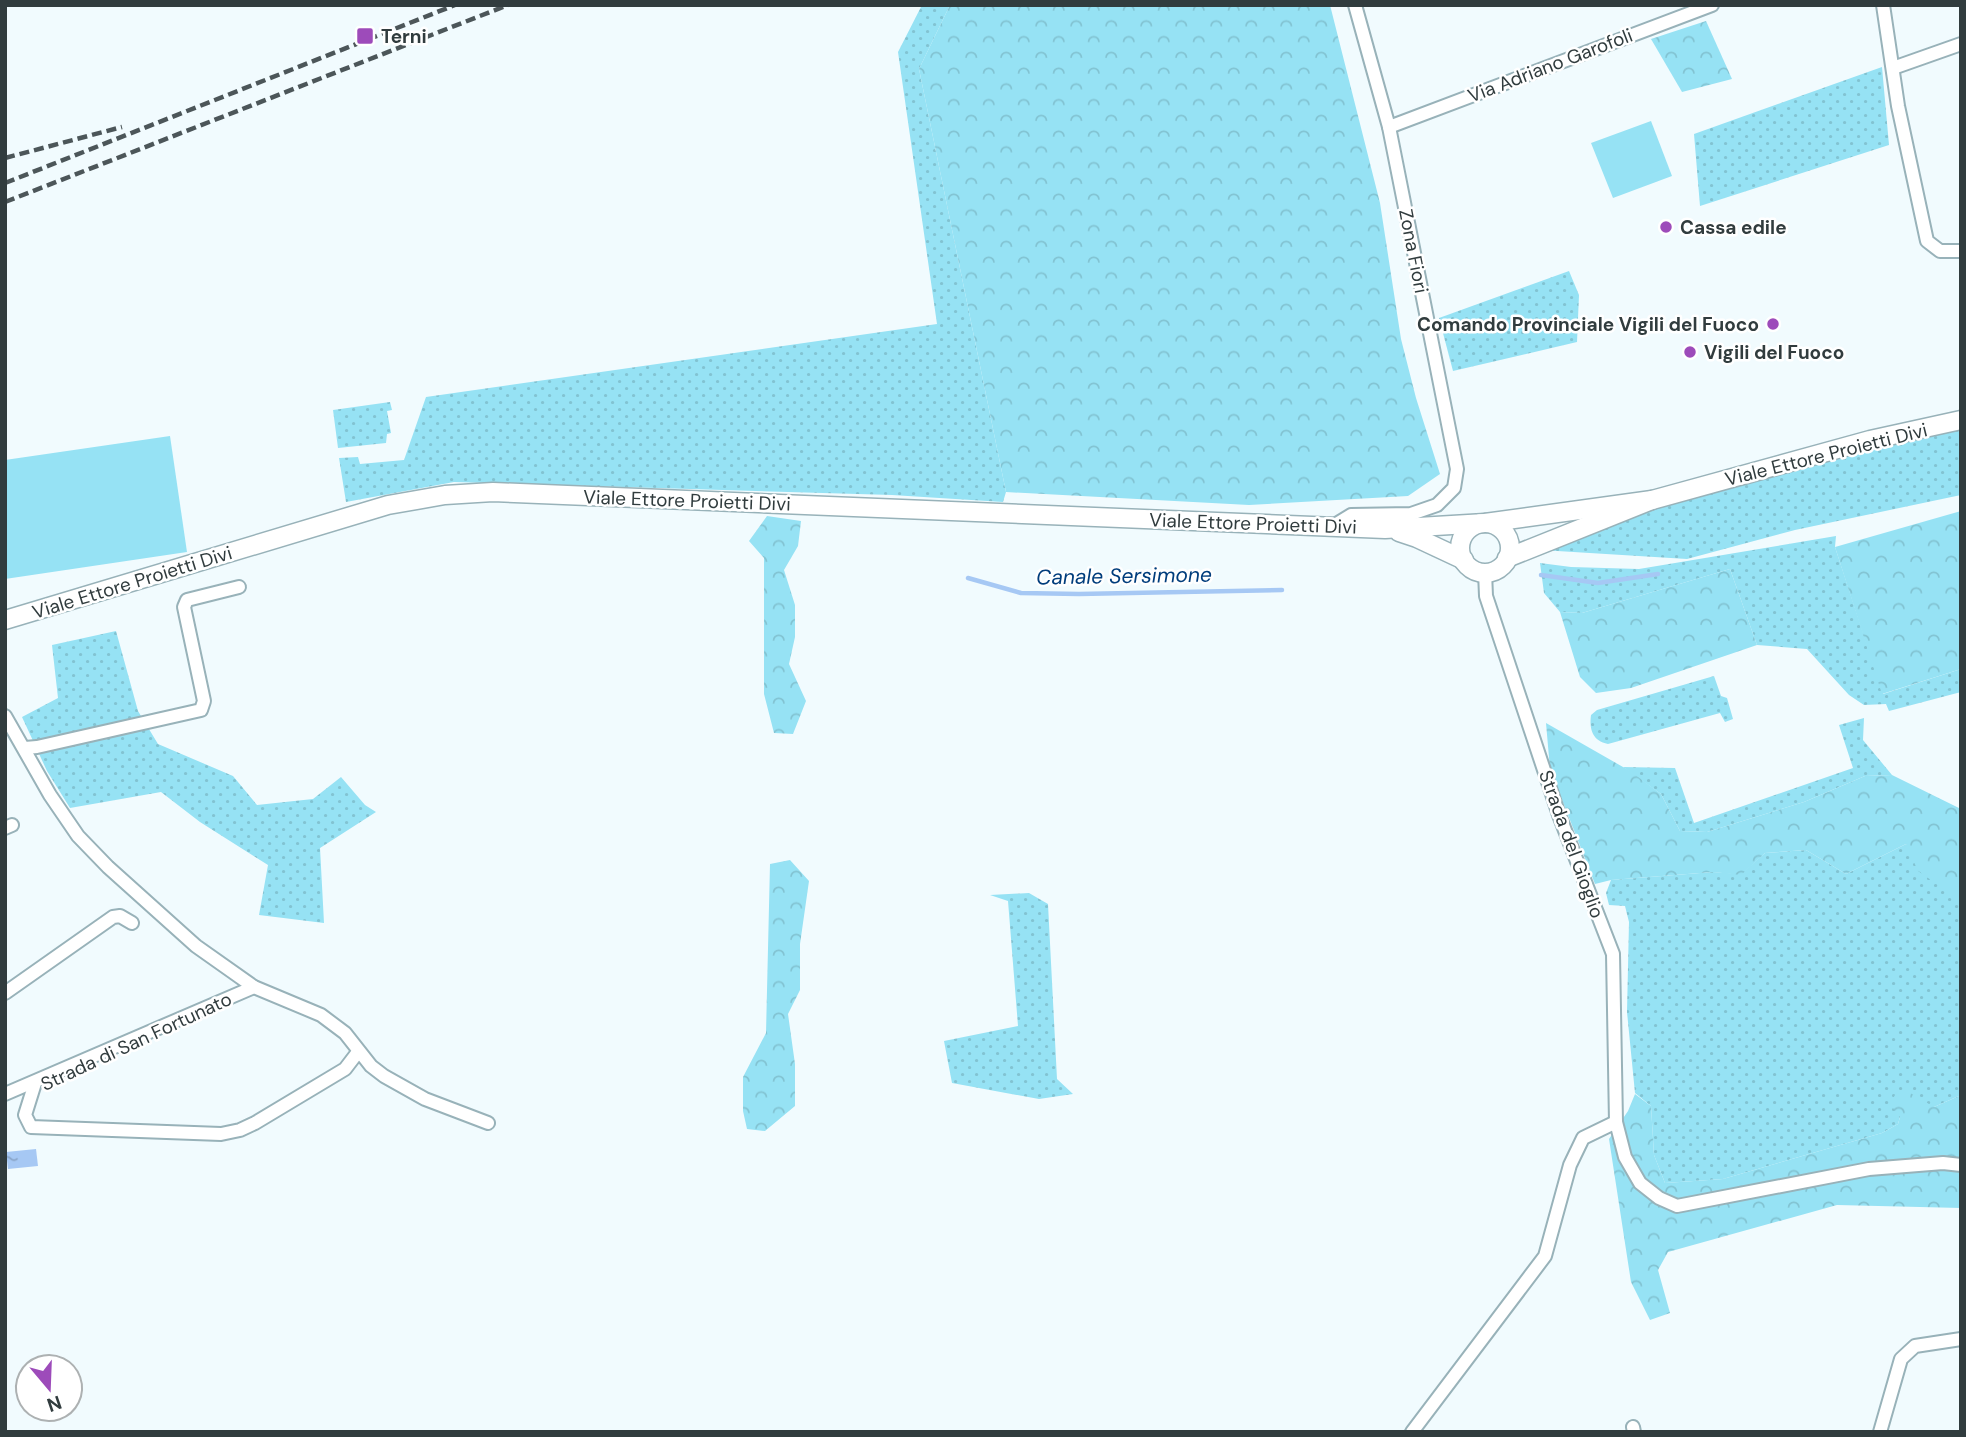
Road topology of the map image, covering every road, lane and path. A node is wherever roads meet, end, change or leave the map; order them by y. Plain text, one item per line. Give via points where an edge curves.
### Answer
1 (1712, 5) edge
2 (1883, 5) edge
3 (1360, 7) edge
4 (1961, 44) edge
5 (1893, 68) junction
6 (1390, 127) junction
7 (1961, 251) edge
8 (1961, 420) edge
9 (1652, 500) junction
10 (1485, 523) junction
11 (1332, 526) junction
12 (1385, 529) junction
13 (1507, 558) junction
14 (1464, 561) junction
15 (1485, 572) junction
16 (239, 587) dead end
17 (5, 620) edge
18 (5, 716) edge
19 (25, 748) junction
20 (132, 923) dead end
21 (254, 987) junction
22 (5, 993) edge
23 (358, 1052) junction
24 (35, 1083) junction
25 (5, 1094) edge
26 (1616, 1122) junction
27 (488, 1123) dead end
28 (1961, 1165) edge
29 (1961, 1339) edge
30 (1412, 1432) edge
31 (1880, 1432) edge

1 - 6 street, Via Adriano Garofoli
2 - 5 street
3 - 6 street, Zona Fiori
4 - 5 street
5 - 7 street via 1927,241 1940,251
6 - 11 street, Zona Fiori via 1457,469 1454,488 1437,505 1410,514 1351,515
8 - 9 main road, Viale Ettore Proietti Divi
9 - 10 main road, Viale Ettore Proietti Divi
9 - 13 main road, Viale Ettore Proietti Divi
10 - 12 main road, Viale Ettore Proietti Divi
10 - 13 main road via 1506,534
10 - 14 main road via 1465,532 1460,546
11 - 12 main road, Viale Ettore Proietti Divi
11 - 17 main road, Viale Ettore Proietti Divi via 493,492 444,495 376,508
12 - 14 main road, Viale Ettore Proietti Divi via 1417,538
13 - 15 main road, Viale Ettore Proietti Divi via 1498,568
14 - 15 main road, Viale Ettore Proietti Divi
15 - 26 street, Strada del Gioglio via 1486,596 1555,802 1613,954
16 - 19 street via 197,596 184,607 204,701 201,710
18 - 19 street, Strada di San Fortunato
19 - 21 street, Strada di San Fortunato via 50,796 85,844 196,946
20 - 22 street via 113,916
21 - 23 street, Strada di San Fortunato via 321,1015 345,1033
21 - 24 street, Strada di San Fortunato
23 - 24 street, Strada di San Fortunato via 345,1069 255,1123 221,1134 31,1127 25,1115
23 - 27 street, Strada di San Fortunato via 377,1071 425,1099
24 - 25 street
26 - 28 street, Strada del Gioglio via 1625,1157 1640,1183 1658,1198 1678,1206 1869,1169
26 - 30 street via 1583,1138 1570,1165 1545,1256
29 - 31 street via 1915,1346 1901,1359

